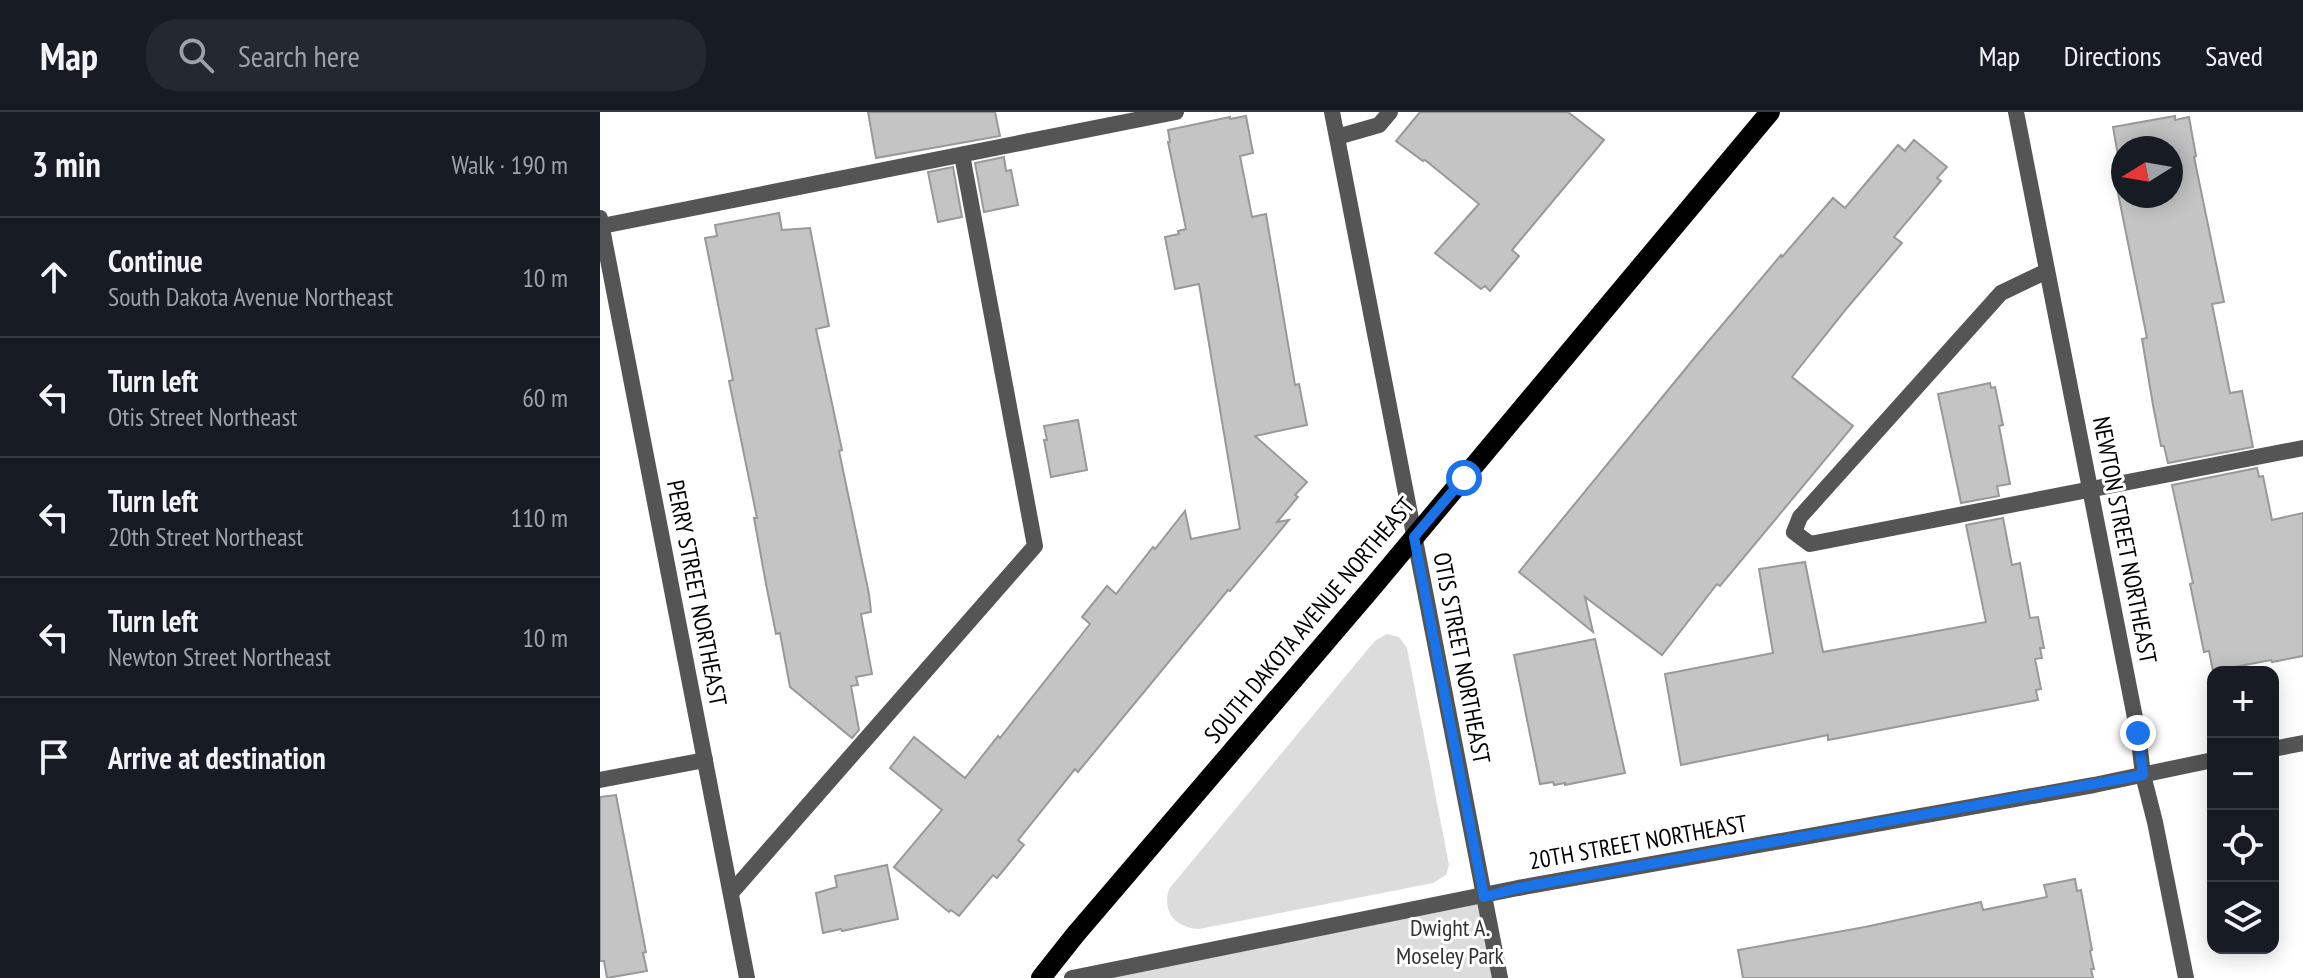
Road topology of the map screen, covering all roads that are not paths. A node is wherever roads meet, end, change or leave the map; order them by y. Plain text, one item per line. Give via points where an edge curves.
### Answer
1 (1176, 112) edge
2 (1332, 112) edge
3 (1390, 112) edge
4 (1770, 112) edge
5 (2016, 112) edge
6 (1337, 137) junction
7 (962, 155) junction
8 (601, 222) edge
9 (605, 266) edge
10 (2047, 271) junction
11 (2303, 448) edge
12 (2091, 490) junction
13 (1414, 537) junction
14 (2303, 743) edge
15 (2279, 748) edge
16 (705, 760) junction
17 (2207, 761) edge
18 (2143, 775) junction
19 (600, 780) edge
20 (731, 893) junction
21 (1484, 897) junction
22 (747, 978) edge
23 (1041, 978) edge
24 (1072, 978) edge
25 (1500, 978) edge
26 (2186, 978) edge

1 - 7 street
2 - 6 street, OTIS STREET NORTHEAST
3 - 6 street via 1379,125
4 - 13 main road, SOUTH DAKOTA AVENUE NORTHEAST
5 - 10 street, NEWTON STREET NORTHEAST
6 - 13 street, OTIS STREET NORTHEAST
7 - 8 street
7 - 20 street via 1035,546
8 - 9 street, PERRY STREET NORTHEAST
9 - 16 street, PERRY STREET NORTHEAST
10 - 12 street, NEWTON STREET NORTHEAST
10 - 12 street via 2001,293 1800,517 1794,532 1810,544
11 - 12 street
12 - 18 street, NEWTON STREET NORTHEAST
13 - 21 street, OTIS STREET NORTHEAST
13 - 23 main road, SOUTH DAKOTA AVENUE NORTHEAST
14 - 15 street
16 - 19 street
16 - 20 street, PERRY STREET NORTHEAST
17 - 18 street, 20TH STREET NORTHEAST
18 - 21 street, 20TH STREET NORTHEAST
18 - 26 street, NEWTON STREET NORTHEAST
20 - 22 street, PERRY STREET NORTHEAST
21 - 24 street, 20TH STREET NORTHEAST
21 - 25 street, OTIS STREET NORTHEAST

